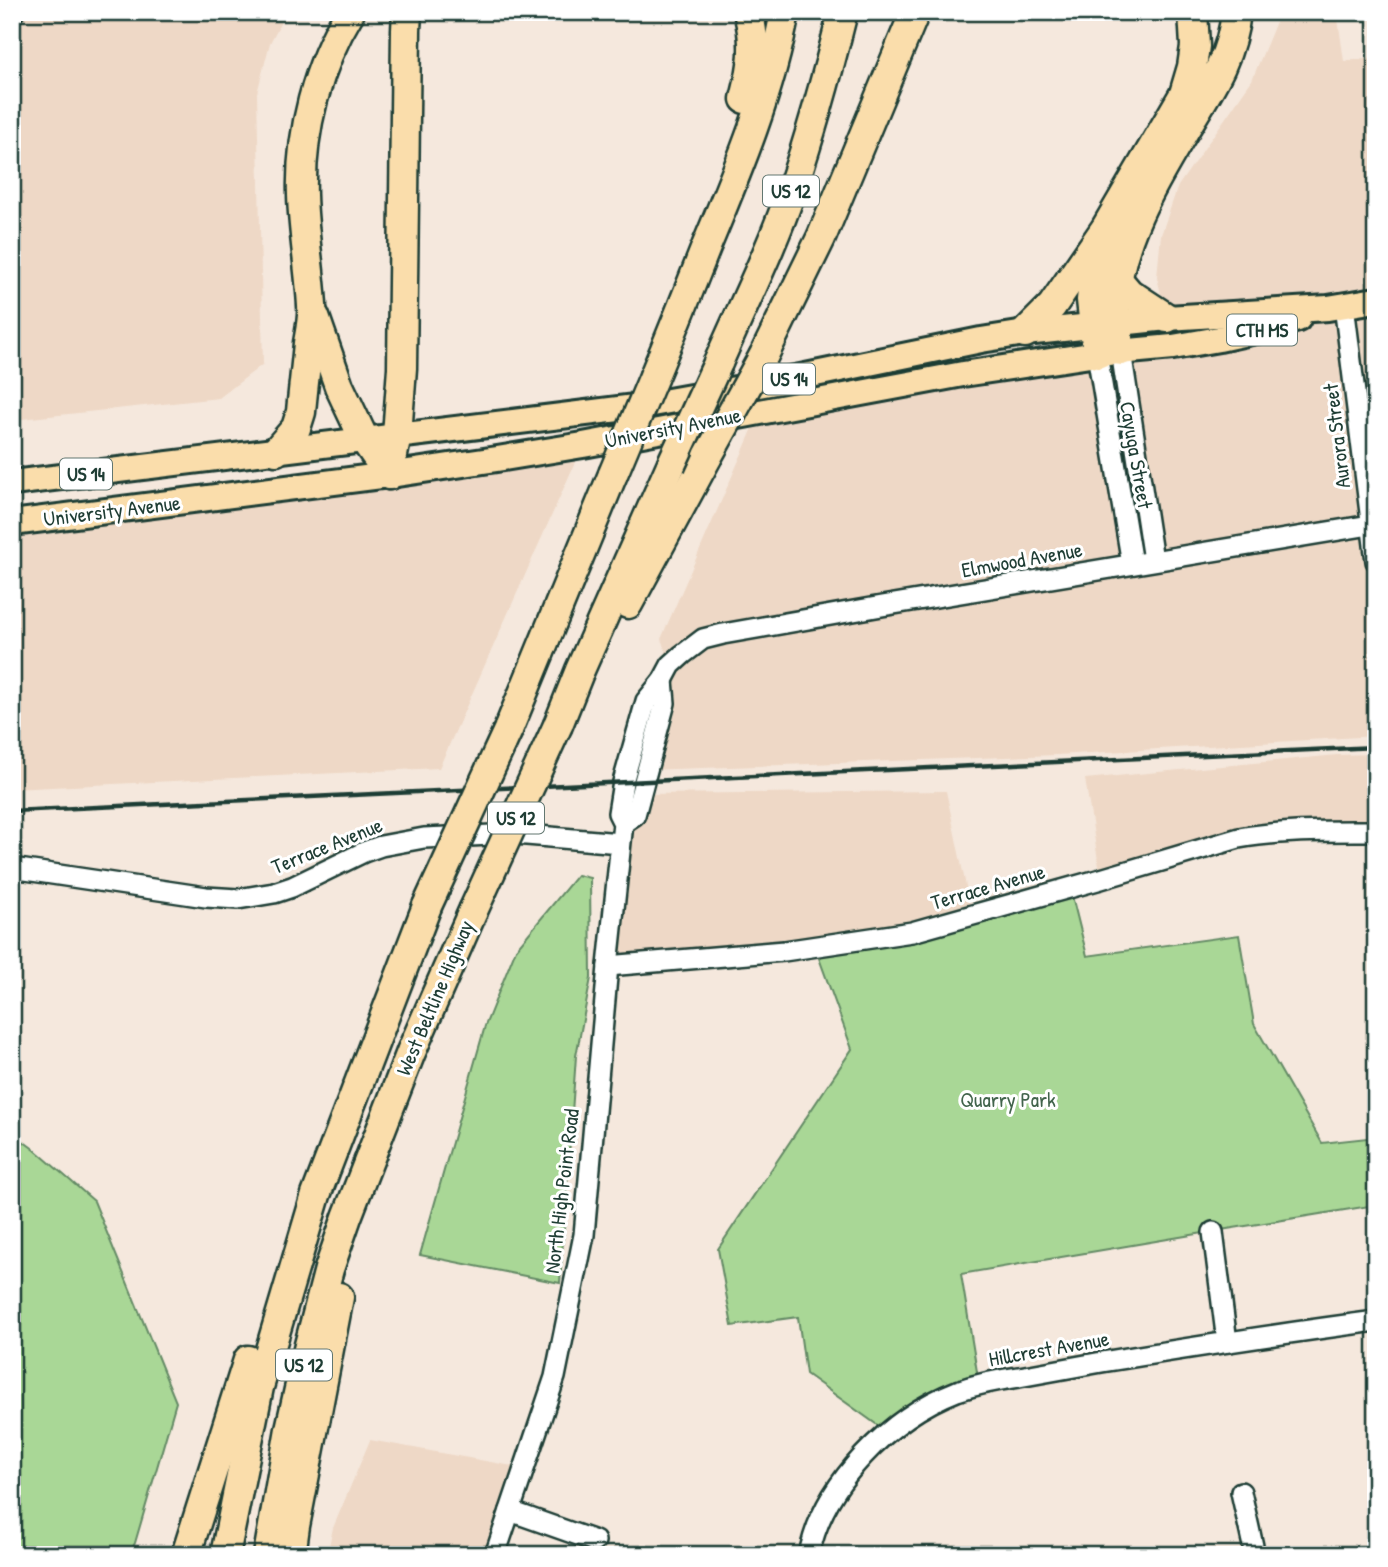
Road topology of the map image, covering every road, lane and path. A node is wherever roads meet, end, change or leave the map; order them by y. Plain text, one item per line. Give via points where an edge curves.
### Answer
1 (350, 12) edge
2 (407, 12) edge
3 (748, 12) edge
4 (785, 12) edge
5 (843, 12) edge
6 (1193, 12) edge
7 (1236, 12) edge
8 (910, 19) edge
9 (1105, 229) junction
10 (706, 248) junction
11 (1118, 279) junction
12 (1376, 300) edge
13 (1336, 306) junction
14 (312, 309) junction
15 (1167, 318) junction
16 (1025, 334) junction
17 (1107, 339) junction
18 (397, 435) junction
19 (364, 439) junction
20 (276, 451) junction
21 (389, 475) junction
22 (12, 483) edge
23 (12, 523) edge
24 (1373, 524) edge
25 (1153, 560) junction
26 (1376, 561) edge
27 (1132, 564) junction
28 (598, 632) junction
29 (681, 655) joint
30 (1376, 831) edge
31 (620, 843) junction
32 (12, 867) edge
33 (608, 966) junction
34 (362, 1181) junction
35 (1213, 1232) dead end
36 (301, 1244) junction
37 (1376, 1321) edge
38 (1227, 1342) junction
39 (1241, 1493) dead end
40 (510, 1511) junction
41 (595, 1541) dead end
42 (186, 1555) edge
43 (225, 1555) edge
44 (268, 1555) edge
45 (291, 1555) edge
46 (495, 1555) edge
47 (809, 1555) edge
48 (1255, 1555) edge

1 - 14 highway via 319,78 302,158
2 - 18 highway
3 - 10 highway via 753,66
4 - 10 highway, US 12 via 757,121
5 - 28 highway, West Beltline Highway / US 12, bridge via 791,191
6 - 9 highway via 1195,46 1184,94
7 - 11 highway via 1218,75 1139,211
8 - 28 highway, US 14, bridge via 821,238 764,355 627,605
9 - 16 highway via 1052,306
9 - 17 highway via 1091,299
10 - 36 highway, West Beltline Highway / US 12, bridge via 508,730 427,906
11 - 15 highway via 1129,293
11 - 17 highway
12 - 13 main road, University Avenue / CTH MS
13 - 15 main road, University Avenue / CTH MS
13 - 17 main road, University Avenue / CTH MS via 1285,324 1172,346
13 - 24 street, Aurora Street
14 - 19 highway via 339,386
14 - 20 highway via 301,412 296,428
15 - 17 main road, University Avenue / CTH MS
16 - 17 main road, University Avenue / CTH MS
16 - 18 main road, University Avenue / US 14 via 635,407
17 - 21 main road, University Avenue / US 14 via 963,374 583,445
17 - 25 street, Cayuga Street
17 - 27 street, Cayuga Street
18 - 19 main road, University Avenue / US 14
18 - 21 highway
19 - 20 main road, University Avenue / US 14
19 - 21 highway
20 - 22 main road, University Avenue / US 14
21 - 23 main road, University Avenue / US 14
24 - 25 street, Elmwood Avenue
24 - 26 street, Aurora Street
25 - 27 street, Elmwood Avenue
27 - 29 street, Elmwood Avenue via 723,634 703,639
28 - 34 highway, West Beltline Highway / US 12, bridge via 411,1052
29 - 31 street, North High Point Road via 663,680 665,703 635,815 623,823
30 - 33 street, Terrace Avenue via 1239,838 940,925 883,937 785,951
31 - 32 street, Terrace Avenue via 515,834 401,841 364,852 292,887 238,899
31 - 33 street, North High Point Road
33 - 40 street, North High Point Road via 584,1235 555,1377
34 - 44 highway, West Beltline Highway / US 12 via 332,1261 309,1345
34 - 45 highway
35 - 38 street
36 - 42 highway via 271,1287
36 - 43 highway, West Beltline Highway / US 12 via 259,1387
37 - 38 street, Hillcrest Avenue
38 - 47 street, Hillcrest Avenue via 979,1384 921,1409 854,1465 829,1502
39 - 48 street
40 - 41 street
40 - 46 street, North High Point Road

